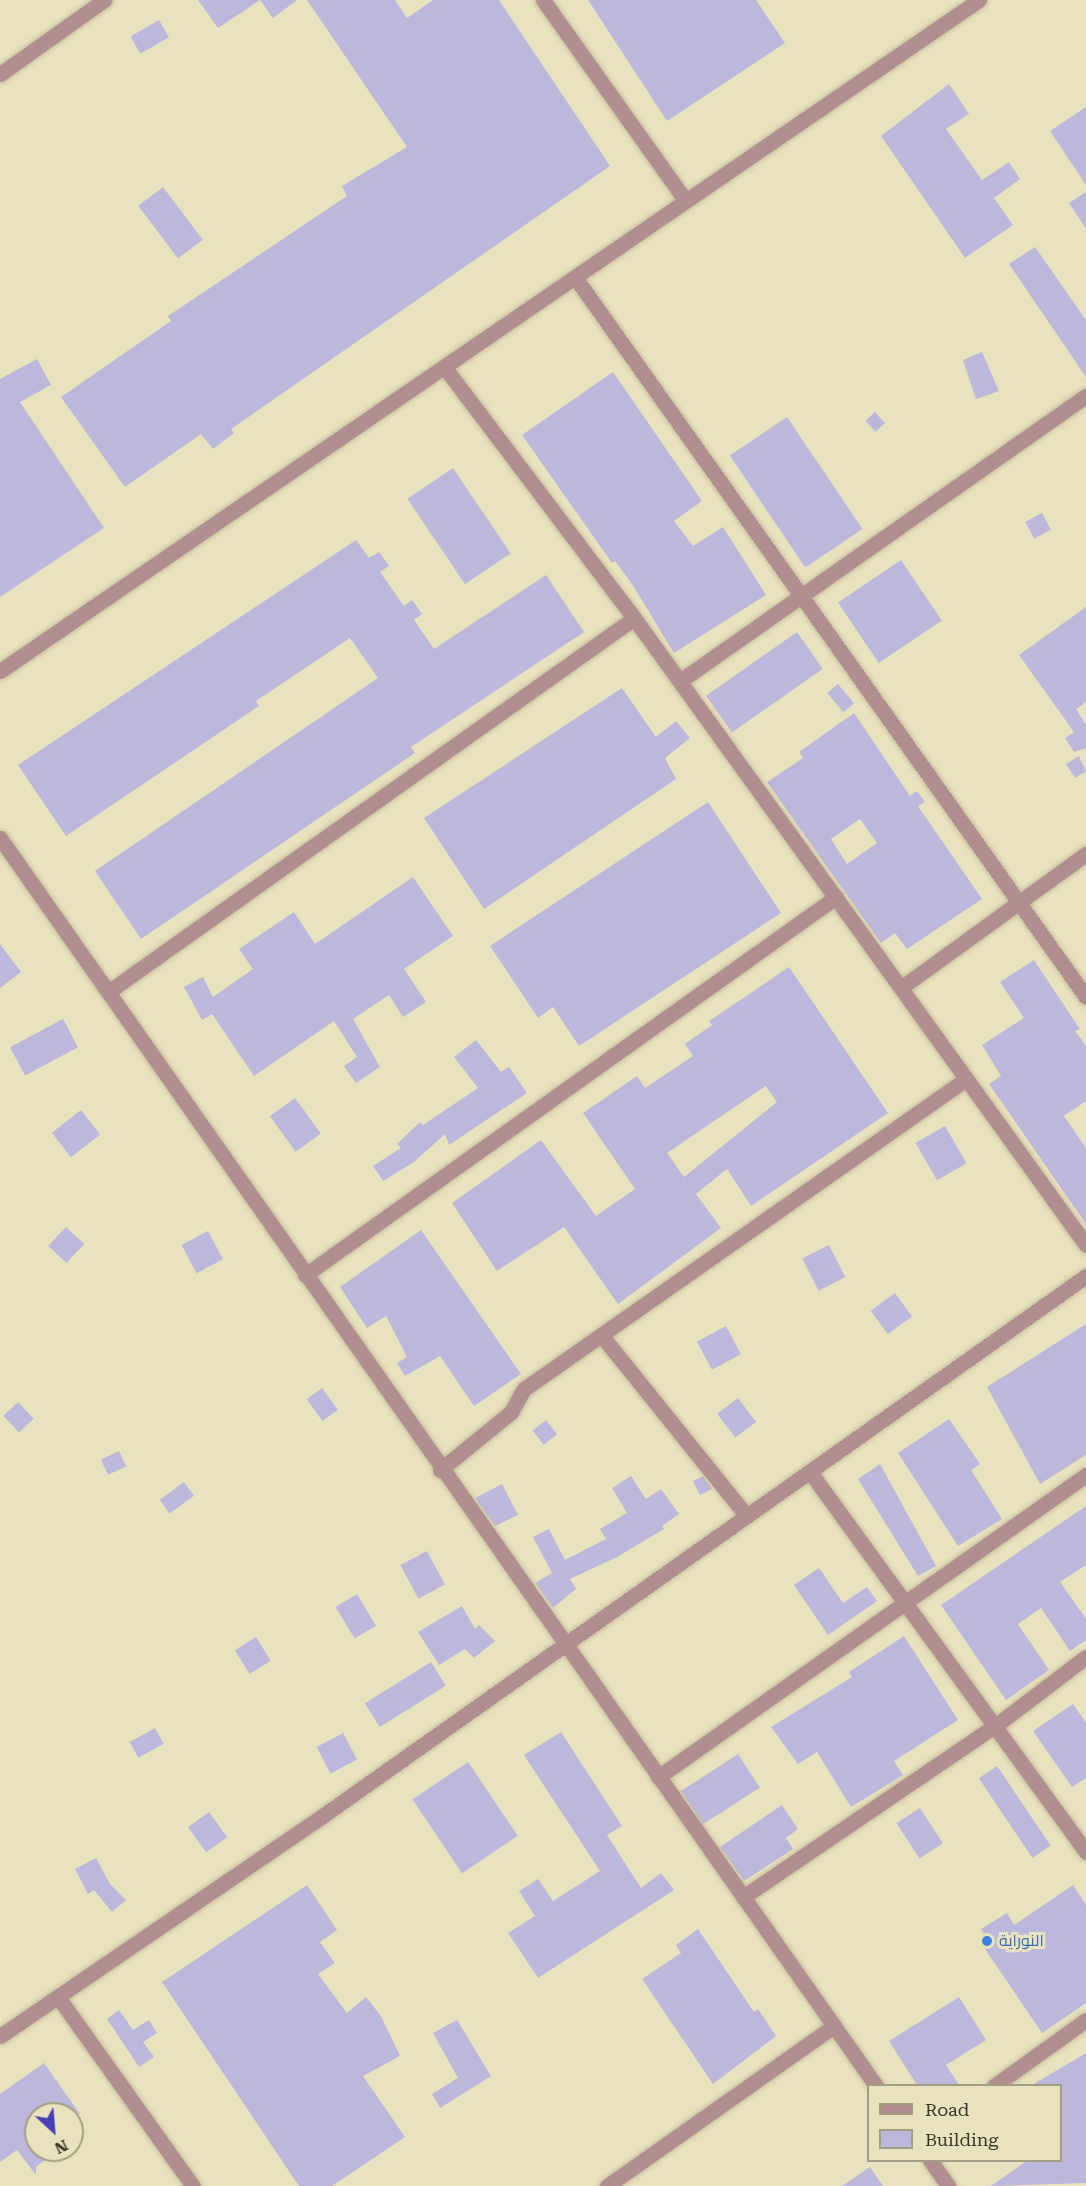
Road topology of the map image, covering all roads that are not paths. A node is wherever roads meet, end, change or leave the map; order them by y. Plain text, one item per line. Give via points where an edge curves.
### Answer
1 (104, 0) edge
2 (543, 0) edge
3 (972, 2) edge
4 (0, 74) edge
5 (685, 200) junction
6 (577, 280) junction
7 (445, 368) junction
8 (1086, 396) edge
9 (801, 596) junction
10 (634, 618) junction
11 (0, 671) edge
12 (680, 681) junction
13 (0, 838) edge
14 (1086, 854) edge
15 (836, 897) junction
16 (1019, 902) junction
17 (902, 987) junction
18 (108, 992) junction
19 (1086, 997) edge
20 (966, 1078) junction
21 (1086, 1245) edge
22 (305, 1275) junction
23 (1086, 1276) edge
24 (602, 1336) junction
25 (440, 1470) junction
26 (810, 1472) junction
27 (1086, 1475) edge
28 (746, 1515) junction
29 (905, 1603) junction
30 (563, 1642) junction
31 (1086, 1657) edge
32 (995, 1726) junction
33 (658, 1777) junction
34 (1086, 1852) edge
35 (743, 1897) junction
36 (58, 1997) junction
37 (1086, 2020) edge
38 (834, 2026) junction
39 (0, 2036) edge
40 (875, 2084) edge
41 (995, 2084) edge
42 (931, 2162) edge
43 (193, 2186) edge
44 (607, 2186) edge
45 (948, 2186) edge

1 - 4 street
2 - 5 street
3 - 5 street
5 - 6 street
6 - 7 street
6 - 9 street
7 - 10 street
7 - 11 street
8 - 9 street
9 - 12 street
9 - 16 street
10 - 12 street
10 - 18 street
12 - 15 street
13 - 18 street
14 - 16 street
15 - 17 street
15 - 22 street
16 - 17 street
16 - 19 street
17 - 20 street
18 - 22 street
20 - 21 street
20 - 24 street
22 - 25 street
23 - 26 street
24 - 25 street via 525,1389 511,1412
24 - 28 street
25 - 30 street
26 - 28 street
26 - 29 street
27 - 29 street
28 - 30 street
29 - 32 street
29 - 33 street
30 - 33 street
30 - 36 street via 321,1817
31 - 32 street
32 - 34 street
32 - 35 street
33 - 35 street
35 - 38 street
36 - 39 street
36 - 43 street
37 - 41 street
38 - 40 street
38 - 44 street
42 - 45 street

